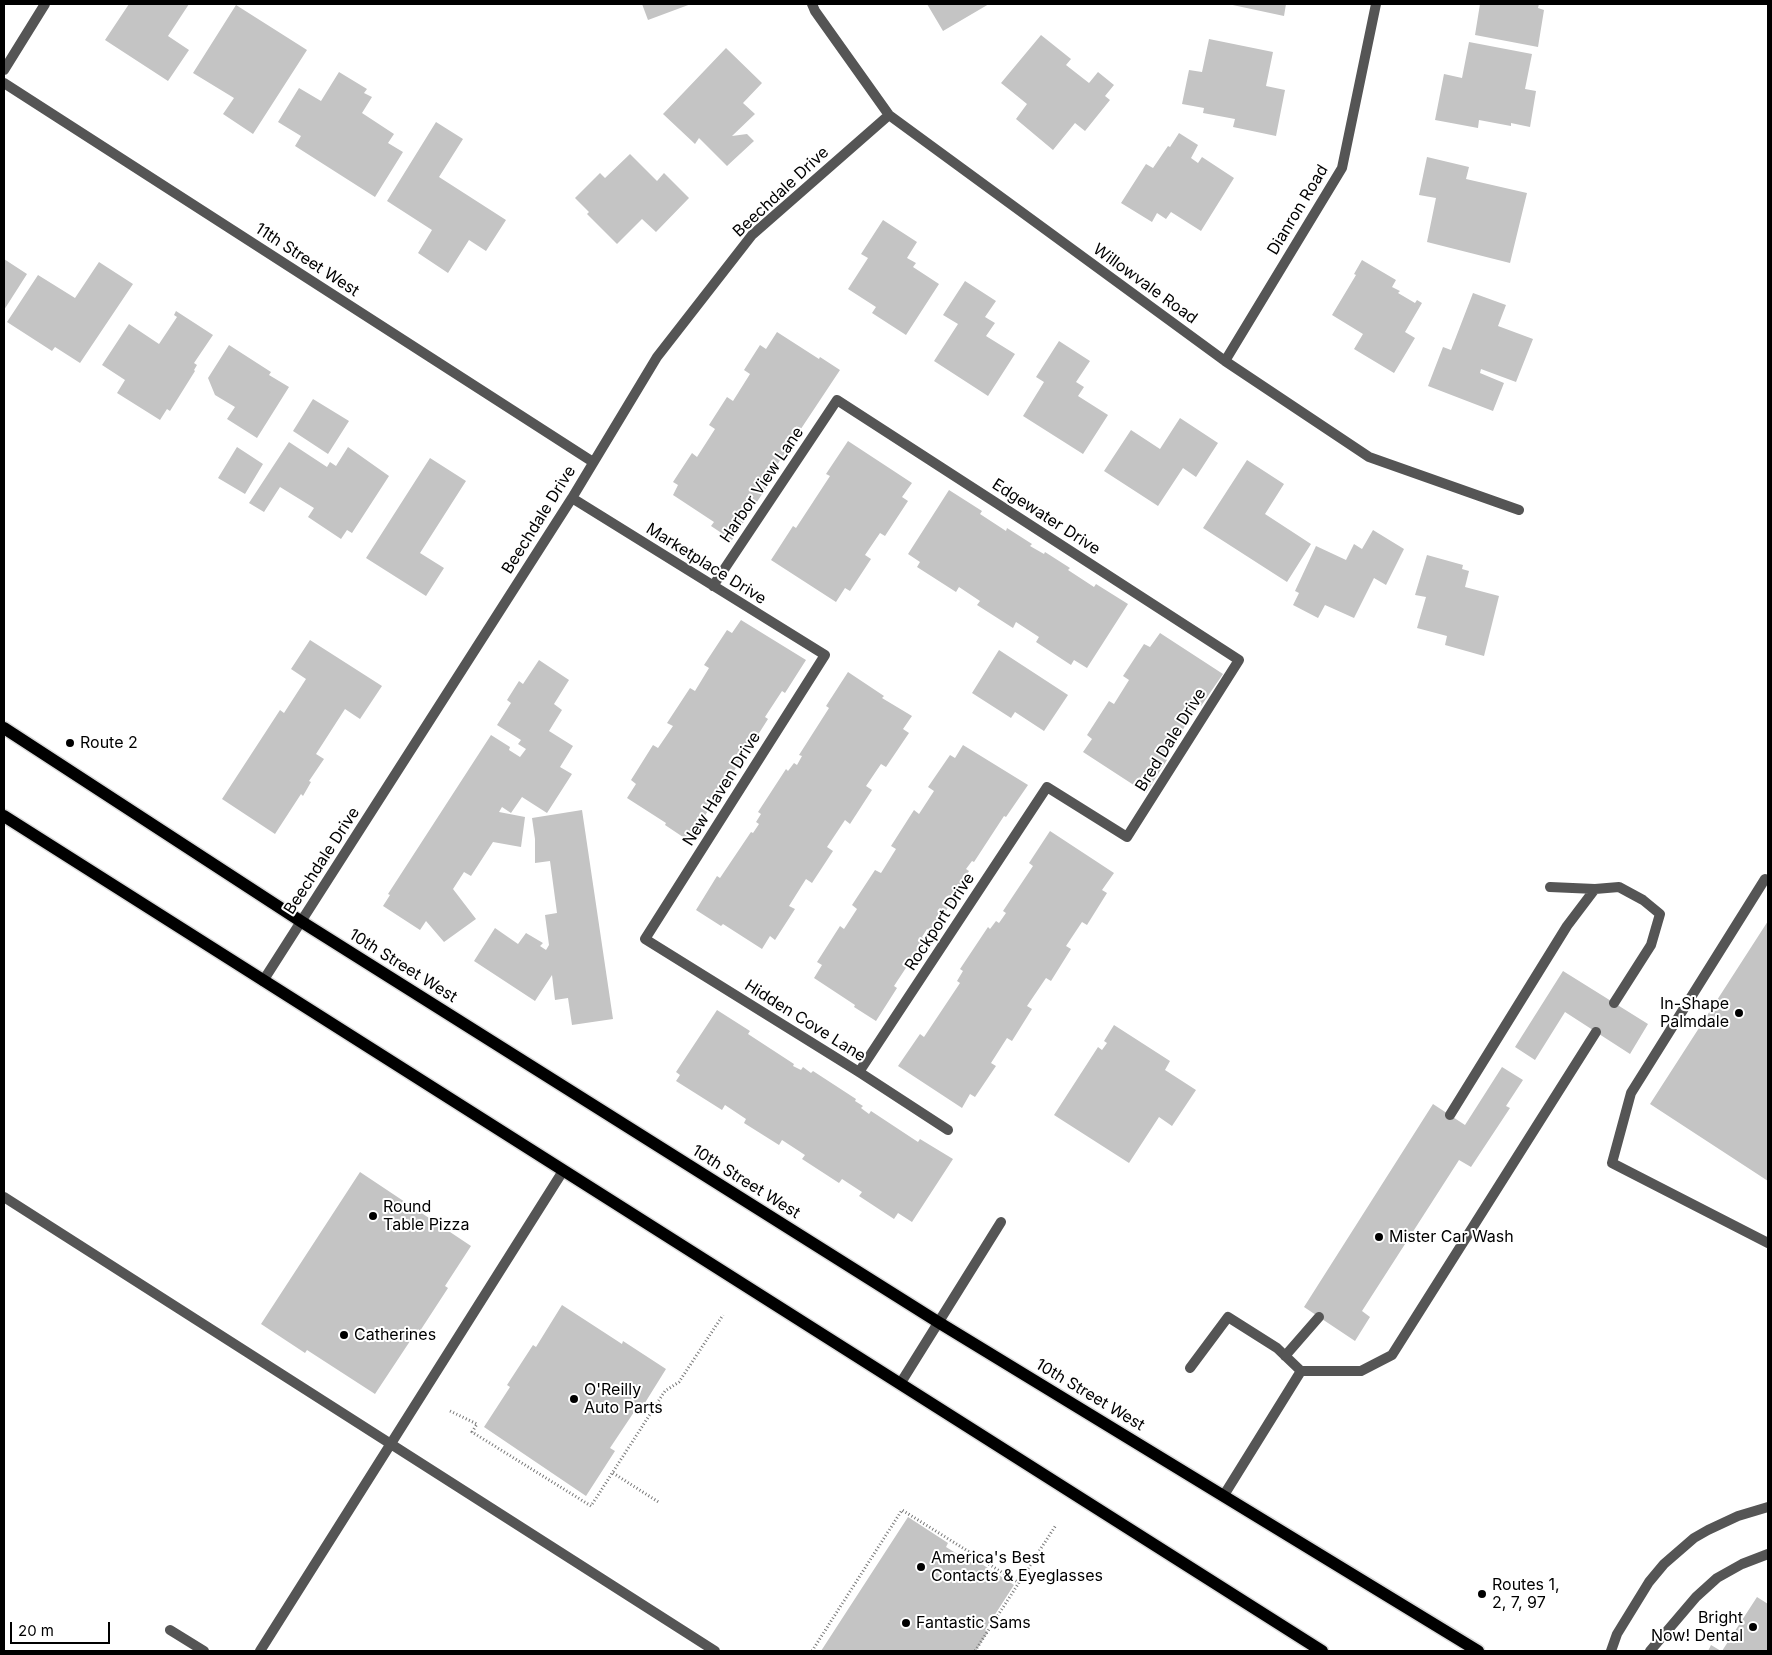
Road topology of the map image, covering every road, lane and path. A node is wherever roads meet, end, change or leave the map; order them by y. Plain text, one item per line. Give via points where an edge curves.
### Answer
1 (46, 4) edge
2 (812, 4) edge
3 (1376, 4) edge
4 (4, 70) edge
5 (4, 83) edge
6 (889, 115) junction
7 (1225, 361) junction
8 (837, 400) joint
9 (594, 462) junction
10 (572, 498) junction
11 (1519, 510) dead end
12 (712, 586) junction
13 (825, 655) joint
14 (1239, 660) joint
15 (4, 728) edge
16 (1047, 787) joint
17 (4, 816) edge
18 (1765, 879) dead end
19 (1550, 887) dead end
20 (1595, 888) junction
21 (302, 922) junction
22 (645, 939) joint
23 (263, 981) junction
24 (1614, 1003) dead end
25 (1596, 1032) dead end
26 (859, 1072) junction
27 (1450, 1115) dead end
28 (948, 1130) dead end
29 (563, 1171) junction
30 (4, 1197) edge
31 (1001, 1222) dead end
32 (1768, 1243) edge
33 (723, 1315) dead end
34 (1319, 1317) dead end
35 (938, 1322) junction
36 (1285, 1356) junction
37 (1190, 1368) dead end
38 (1301, 1371) junction
39 (900, 1384) junction
40 (450, 1411) dead end
41 (391, 1445) junction
42 (613, 1473) junction
43 (1224, 1495) junction
44 (660, 1504) dead end
45 (1768, 1507) edge
46 (1056, 1525) dead end
47 (1768, 1554) edge
48 (1019, 1583) junction
49 (170, 1630) dead end
50 (204, 1651) edge
51 (260, 1651) edge
52 (715, 1651) edge
53 (812, 1651) edge
54 (975, 1651) edge
55 (1322, 1651) edge
56 (1478, 1651) edge
57 (1611, 1651) edge
58 (1650, 1651) edge

1 - 4 street
2 - 6 street, Willowvale Road
3 - 7 street, Dianron Road via 1342,168
5 - 9 street, 11th Street West
6 - 7 street, Willowvale Road
6 - 9 street, Beechdale Drive via 752,235 657,357
7 - 11 street, Willowvale Road via 1369,457
8 - 12 street, Harbor View Lane
8 - 14 street, Edgewater Drive
9 - 10 street, Beechdale Drive
10 - 12 street, Marketplace Drive
10 - 21 street, Beechdale Drive
12 - 13 street, Marketplace Drive
13 - 22 street, New Haven Drive
14 - 16 street, Bred Dale Drive via 1127,836
15 - 21 main road, 10th Street West
16 - 26 street, Rockport Drive
17 - 23 main road
18 - 32 street via 1631,1093 1612,1163
19 - 20 street
20 - 24 street via 1619,887 1660,914 1651,945
20 - 27 street via 1567,926
21 - 23 street, Beechdale Drive
21 - 35 main road, 10th Street West
22 - 26 street, Hidden Cove Lane
23 - 29 main road
25 - 38 street via 1392,1355 1361,1372
26 - 28 street, Hidden Cove Lane
29 - 39 main road
29 - 41 street
30 - 41 street
31 - 35 street
33 - 42 path via 679,1382 665,1391
34 - 36 street
35 - 39 street
35 - 43 main road, 10th Street West
36 - 37 street via 1228,1317
36 - 38 street
38 - 43 street
39 - 55 main road
40 - 42 path via 477,1424 472,1432 591,1506
41 - 51 street
41 - 52 street
42 - 44 path
43 - 56 main road, 10th Street West
45 - 57 street via 1708,1530 1668,1560 1649,1582 1616,1634
46 - 48 path
47 - 58 street via 1717,1578 1696,1597
48 - 53 path via 902,1510
48 - 54 path
49 - 50 street

